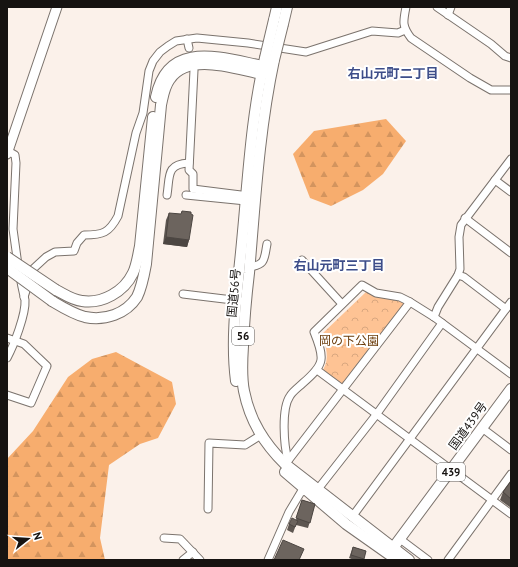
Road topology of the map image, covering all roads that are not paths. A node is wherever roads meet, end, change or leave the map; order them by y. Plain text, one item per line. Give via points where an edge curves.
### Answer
1 (57, 7) edge
2 (277, 7) edge
3 (287, 7) edge
4 (406, 7) edge
5 (437, 7) edge
6 (451, 7) edge
7 (448, 15) junction
8 (278, 22) junction
9 (405, 30) junction
10 (187, 39) junction
11 (189, 48) dead end
12 (511, 58) edge
13 (267, 66) junction
14 (194, 70) dead end
15 (511, 90) edge
16 (8, 153) edge
17 (511, 159) edge
18 (189, 162) junction
19 (495, 180) junction
20 (511, 192) edge
21 (186, 194) dead end
22 (167, 195) dead end
23 (249, 198) junction
24 (465, 218) junction
25 (267, 244) dead end
26 (511, 253) edge
27 (7, 257) edge
28 (302, 260) dead end
29 (249, 267) junction
30 (7, 268) edge
31 (458, 275) junction
32 (184, 294) dead end
33 (24, 297) junction
34 (241, 301) junction
35 (410, 302) junction
36 (511, 302) edge
37 (342, 304) junction
38 (506, 309) junction
39 (434, 317) junction
40 (442, 323) junction
41 (7, 338) edge
42 (16, 340) junction
43 (476, 349) junction
44 (7, 358) edge
45 (317, 370) junction
46 (511, 374) edge
47 (511, 389) edge
48 (342, 390) junction
49 (7, 395) edge
50 (376, 415) junction
51 (482, 428) junction
52 (258, 437) junction
53 (409, 440) junction
54 (511, 450) edge
55 (287, 462) junction
56 (452, 471) junction
57 (511, 474) edge
58 (318, 489) junction
59 (307, 490) junction
60 (491, 500) junction
61 (208, 509) dead end
62 (511, 514) edge
63 (352, 517) junction
64 (164, 538) dead end
65 (400, 539) junction
66 (194, 552) junction
67 (391, 556) edge
68 (183, 560) edge
69 (200, 560) edge
70 (268, 560) edge
71 (409, 560) edge
72 (428, 560) edge
73 (448, 560) edge

1 - 16 main road
2 - 8 highway, 国道56号 / 56
3 - 8 highway, 国道56号 / 56
4 - 9 street via 403,22
5 - 7 street
6 - 7 street
7 - 12 street
8 - 13 highway, 国道56号 / 56, bridge
9 - 10 street via 398,33 372,31 306,52 248,43
9 - 15 street via 411,38 491,90
10 - 11 street
10 - 33 street via 176,41 160,52 149,71 144,113 136,133 118,216 113,226 107,232 84,235 74,251 55,252 46,257 33,269
13 - 23 highway, 国道56号 / 56 via 266,97
13 - 27 highway, bridge via 204,56 180,61 166,72 158,87 154,104 137,264 126,283 112,296 92,301 69,297
13 - 30 highway, bridge via 192,65 181,69 170,79 164,90 161,105 143,279 137,296 123,311 102,318 85,317 52,301
14 - 18 street
16 - 33 street via 15,155 13,229
17 - 19 street
18 - 22 street via 174,165
18 - 23 street via 189,170 193,174 192,189
19 - 20 street
19 - 24 street
21 - 23 street
23 - 29 highway, 国道56号 / 56
23 - 34 highway, 国道56号 / 56
24 - 26 street
24 - 31 street via 459,237
25 - 29 street via 264,262 260,266
28 - 37 street
29 - 34 highway, 国道56号 / 56
31 - 38 street
31 - 39 street
32 - 34 street
33 - 42 street via 23,314
34 - 52 highway, 国道56号 / 56 via 235,370 238,392 249,427
35 - 37 street via 400,297 376,294 362,285
35 - 39 street
35 - 48 street
36 - 38 street
37 - 45 street via 314,332 322,352
38 - 43 street
39 - 40 street
40 - 43 street
40 - 50 street
41 - 42 street
42 - 44 street
42 - 49 street via 24,344 47,366 31,403
43 - 46 street
43 - 53 street
45 - 48 street
45 - 55 street via 290,396 286,407
47 - 51 highway, 国道439号 / 439
48 - 50 street
48 - 55 street
50 - 53 street
50 - 58 street
51 - 54 street
51 - 56 highway, 国道439号 / 439
52 - 55 highway, 国道56号 / 56
52 - 59 highway, 国道56号 / 56 via 265,452
52 - 61 street via 245,445 209,443
53 - 56 street
53 - 63 street
55 - 58 highway, 国道56号 / 56
56 - 60 street
56 - 65 highway, 国道439号 / 439
57 - 60 street
58 - 59 street
58 - 63 highway, 国道56号 / 56
59 - 67 highway, 国道56号 / 56 via 346,524
59 - 70 street via 301,492 289,512
60 - 62 street
60 - 73 street
63 - 67 highway, 国道56号 / 56
64 - 66 street via 180,539
65 - 67 highway, 国道439号 / 439
65 - 72 street
66 - 68 street
66 - 69 street
67 - 71 highway, 国道56号 / 56

